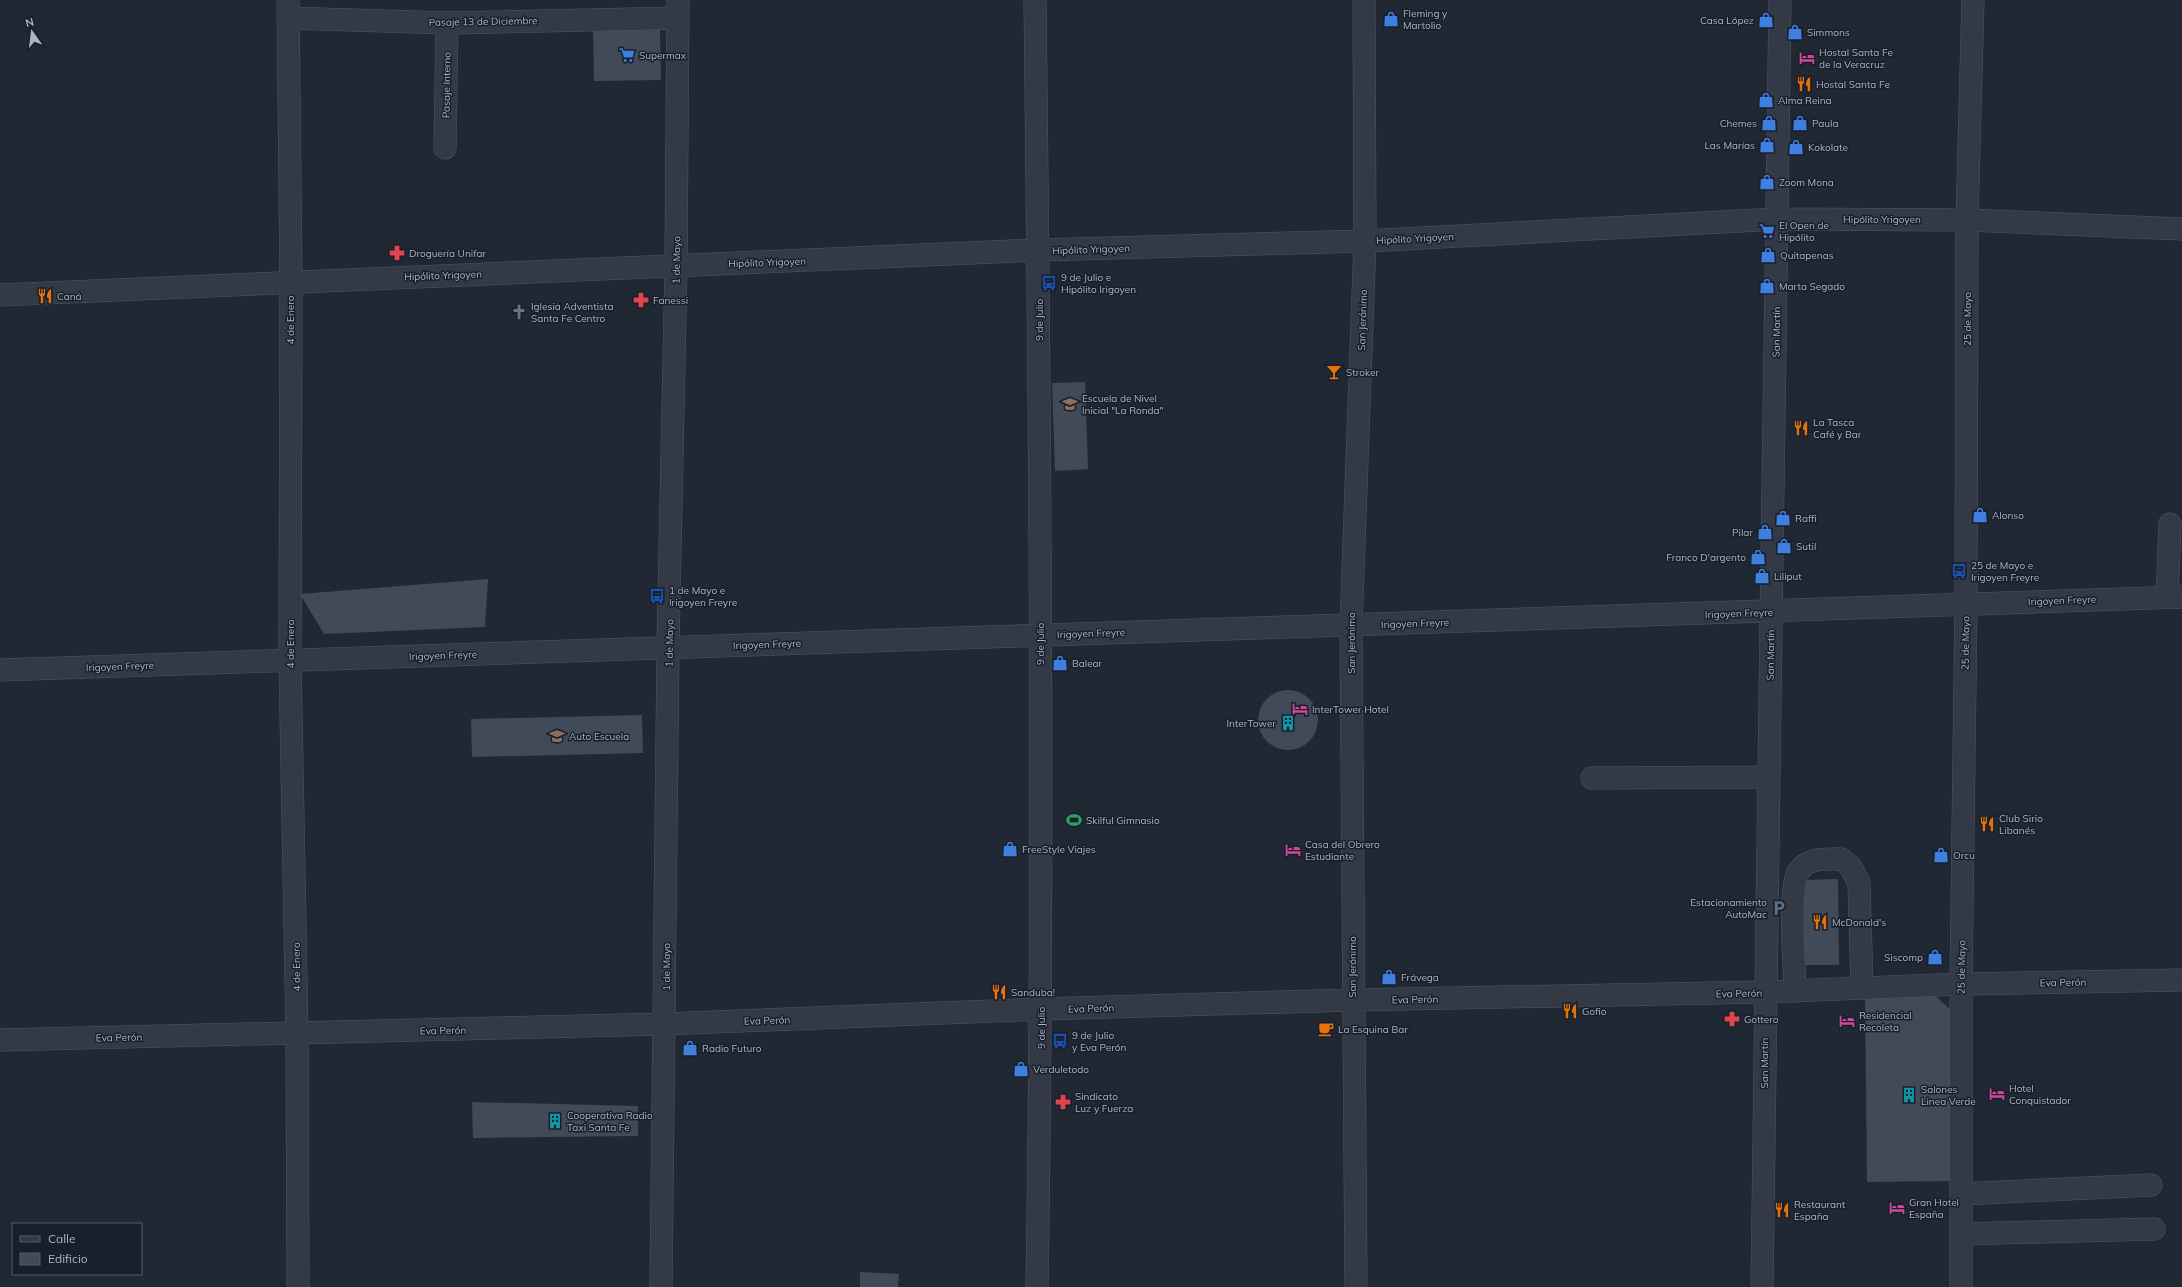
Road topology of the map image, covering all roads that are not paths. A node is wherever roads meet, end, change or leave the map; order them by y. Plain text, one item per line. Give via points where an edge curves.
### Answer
1 (1035, 0) edge
2 (1364, 0) edge
3 (1780, 0) edge
4 (1973, 0) edge
5 (288, 9) edge
6 (678, 9) edge
7 (447, 23) junction
8 (445, 148) dead end
9 (1778, 219) junction
10 (1967, 220) junction
11 (2182, 228) edge
12 (1365, 241) junction
13 (1038, 250) junction
14 (676, 265) junction
15 (290, 282) junction
16 (0, 295) edge
17 (2170, 524) dead end
18 (2174, 597) edge
19 (1966, 604) junction
20 (1770, 612) junction
21 (1351, 625) junction
22 (1040, 634) junction
23 (668, 647) junction
24 (290, 661) junction
25 (0, 670) edge
26 (1768, 777) junction
27 (1592, 778) dead end
28 (2182, 980) edge
29 (1960, 984) junction
30 (1862, 988) junction
31 (1764, 992) junction
32 (1795, 992) junction
33 (1352, 1000) junction
34 (1041, 1009) junction
35 (665, 1024) junction
36 (298, 1033) junction
37 (0, 1040) edge
38 (2151, 1185) dead end
39 (1961, 1194) junction
40 (2154, 1229) dead end
41 (1961, 1234) junction
42 (298, 1287) edge
43 (661, 1287) edge
44 (1037, 1287) edge
45 (1356, 1287) edge
46 (1762, 1287) edge
47 (1961, 1287) edge

1 - 13 street, 9 de Julio
2 - 12 street, San Jerónimo
3 - 9 street, San Martín
4 - 10 street, 25 de Mayo
5 - 7 street, Pasaje 13 de Diciembre
5 - 15 street, 4 de Enero
6 - 7 street, Pasaje 13 de Diciembre
6 - 14 street, 1 de Mayo
7 - 8 street, Pasaje Interno
9 - 10 street, Hipólito Yrigoyen
9 - 12 street, Hipólito Yrigoyen
9 - 20 street, San Martín
10 - 11 street, Hipólito Yrigoyen
10 - 19 street, 25 de Mayo
12 - 13 street, Hipólito Yrigoyen
12 - 21 street, San Jerónimo
13 - 14 street, Hipólito Yrigoyen
13 - 22 street, 9 de Julio
14 - 15 street, Hipólito Yrigoyen
14 - 23 street, 1 de Mayo
15 - 16 street, Hipólito Yrigoyen
15 - 24 street, 4 de Enero
17 - 18 street
18 - 19 street, Irigoyen Freyre
19 - 20 street, Irigoyen Freyre
19 - 29 street, 25 de Mayo
20 - 21 street, Irigoyen Freyre
20 - 26 street, San Martín
21 - 22 street, Irigoyen Freyre
21 - 33 street, San Jerónimo
22 - 23 street, Irigoyen Freyre
22 - 34 street, 9 de Julio
23 - 24 street, Irigoyen Freyre
23 - 35 street, 1 de Mayo
24 - 25 street, Irigoyen Freyre
24 - 36 street, 4 de Enero
26 - 27 street
26 - 31 street, San Martín
28 - 29 street, Eva Perón
29 - 30 street, Eva Perón
29 - 39 street, 25 de Mayo
30 - 32 street, Eva Perón
30 - 32 street via 1859,883 1850,866 1841,859 1813,860 1799,871 1793,890
31 - 32 street, Eva Perón
31 - 33 street, Eva Perón
31 - 46 street, San Martín
33 - 34 street, Eva Perón
33 - 45 street, San Jerónimo
34 - 35 street, Eva Perón
34 - 44 street, 9 de Julio
35 - 36 street, Eva Perón
35 - 43 street, 1 de Mayo
36 - 37 street, Eva Perón
36 - 42 street, 4 de Enero
38 - 39 street
39 - 41 street, 25 de Mayo
40 - 41 street
41 - 47 street, 25 de Mayo

